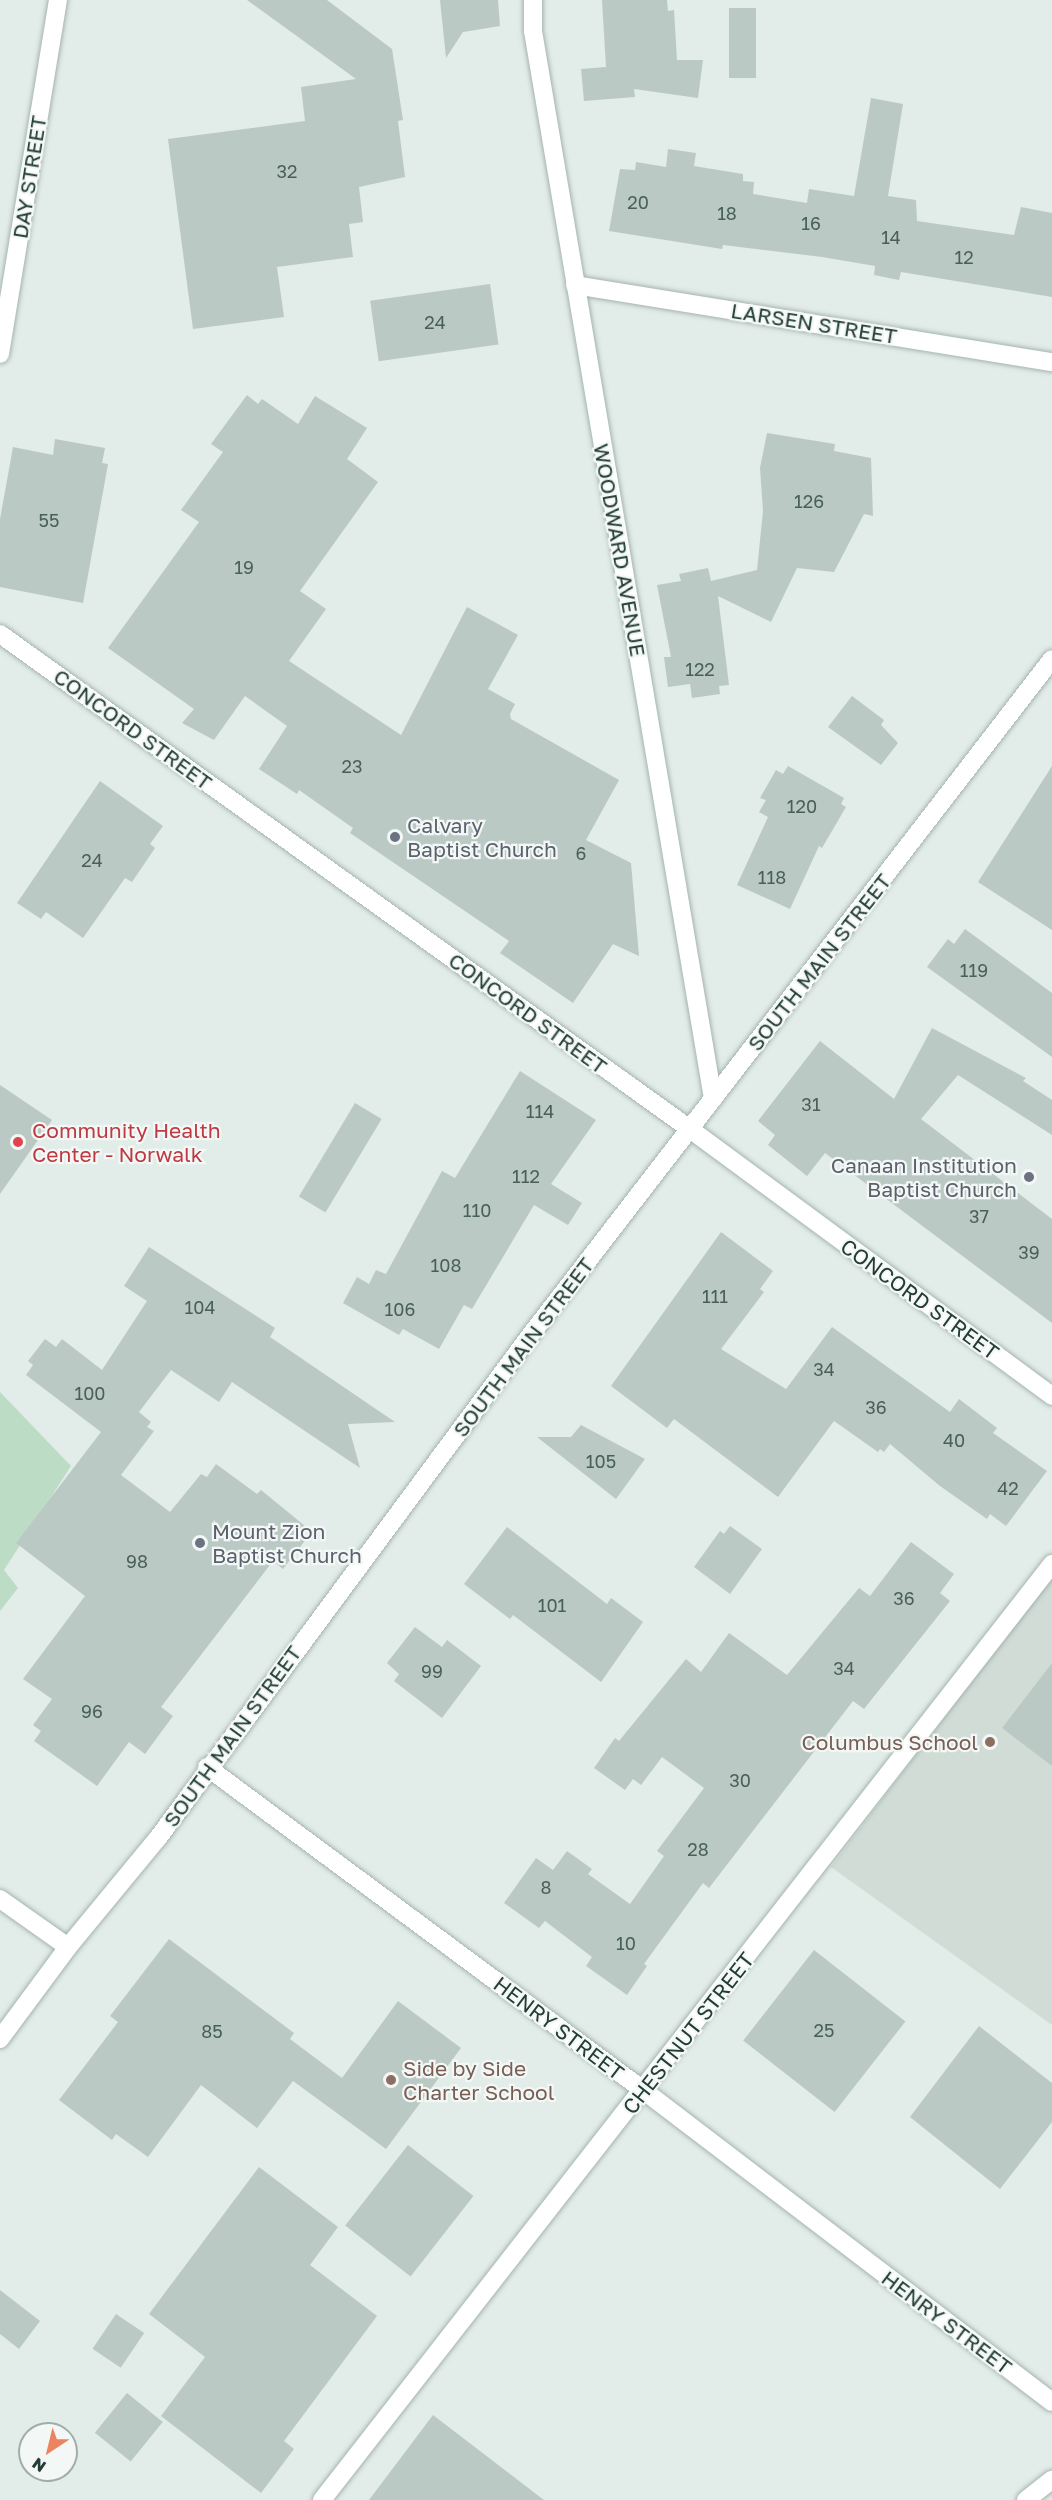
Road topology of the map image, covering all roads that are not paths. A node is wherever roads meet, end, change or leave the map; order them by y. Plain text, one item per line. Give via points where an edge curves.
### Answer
1 (58, 0) edge
2 (533, 0) edge
3 (575, 285) junction
4 (0, 354) edge
5 (1052, 362) edge
6 (0, 634) edge
7 (1052, 659) edge
8 (713, 1099) junction
9 (690, 1129) junction
10 (1052, 1396) edge
11 (1052, 1564) edge
12 (207, 1767) junction
13 (0, 1899) edge
14 (68, 1947) junction
15 (0, 2039) edge
16 (644, 2090) junction
17 (1052, 2402) edge
18 (1052, 2480) edge
19 (322, 2500) edge
20 (1026, 2500) edge

1 - 4 street, DAY STREET
2 - 3 street, WOODWARD AVENUE via 533,31
3 - 5 street, LARSEN STREET
3 - 8 street, WOODWARD AVENUE
6 - 9 street, CONCORD STREET
7 - 8 street, SOUTH MAIN STREET
8 - 9 street, SOUTH MAIN STREET
9 - 10 street, CONCORD STREET
9 - 12 street, SOUTH MAIN STREET
11 - 16 street, CHESTNUT STREET
12 - 14 street, SOUTH MAIN STREET via 158,1838
12 - 16 street, HENRY STREET
13 - 14 street
14 - 15 street, SOUTH MAIN STREET
16 - 17 street, HENRY STREET
16 - 19 street, CHESTNUT STREET via 539,2216
18 - 20 street

